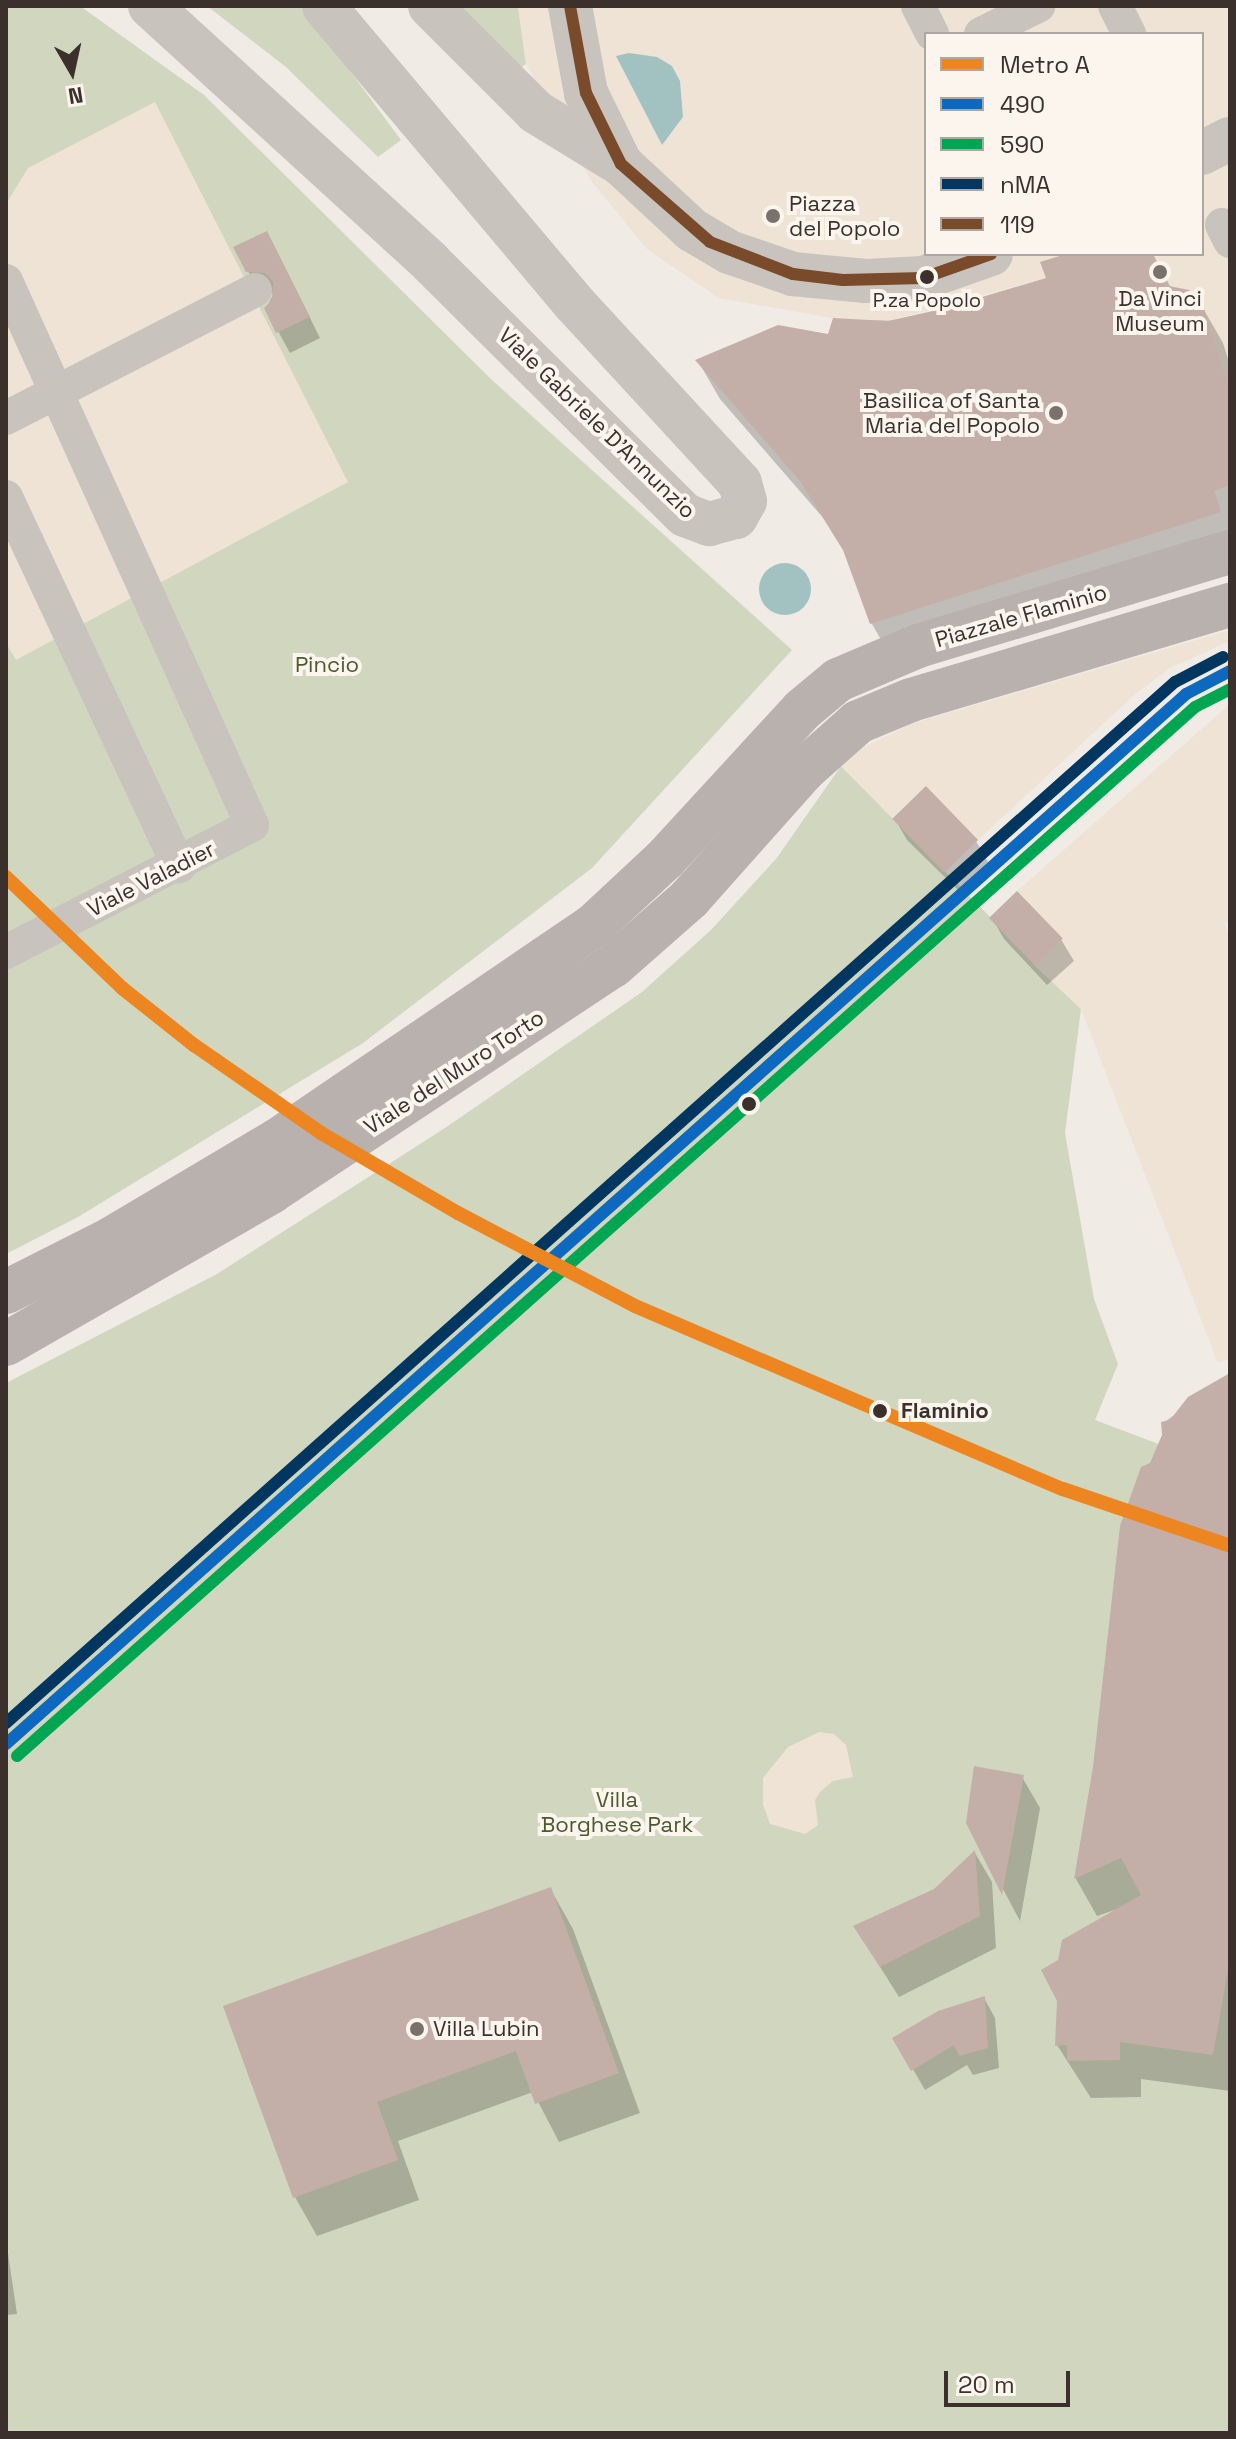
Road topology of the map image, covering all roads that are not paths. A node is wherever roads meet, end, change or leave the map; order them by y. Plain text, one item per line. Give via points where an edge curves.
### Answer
1 (150, 6) edge
2 (324, 6) edge
3 (430, 6) edge
4 (570, 6) edge
5 (918, 6) edge
6 (1038, 6) edge
7 (1115, 6) edge
8 (931, 32) edge
9 (985, 32) edge
10 (1128, 32) edge
11 (1230, 139) edge
12 (1204, 152) edge
13 (621, 164) junction
14 (985, 256) edge
15 (6, 281) edge
16 (255, 290) dead end
17 (58, 390) junction
18 (6, 418) edge
19 (6, 497) edge
20 (1230, 552) edge
21 (1230, 605) edge
22 (819, 695) joint
23 (179, 866) junction
24 (6, 952) edge
25 (6, 1292) edge
26 (6, 1344) edge

1 - 2 street, Viale Gabriele D'Annunzio via 430,262 685,515 709,524 736,517 745,501 740,483 574,303
3 - 13 street via 536,112
4 - 13 street via 586,93
5 - 8 street
6 - 9 street
7 - 10 street
11 - 12 street
13 - 14 street via 710,242 793,274 843,280 923,278
15 - 17 street
16 - 17 street
17 - 18 street
17 - 23 street, Viale Valadier via 252,825
19 - 23 street
20 - 22 main road, Piazzale Flaminio via 895,654
21 - 26 main road, Viale del Muro Torto via 911,700 846,730 690,898 613,966 271,1192
22 - 25 main road, Viale del Muro Torto via 665,859 594,925 278,1140 111,1239
23 - 24 street, Viale Valadier

